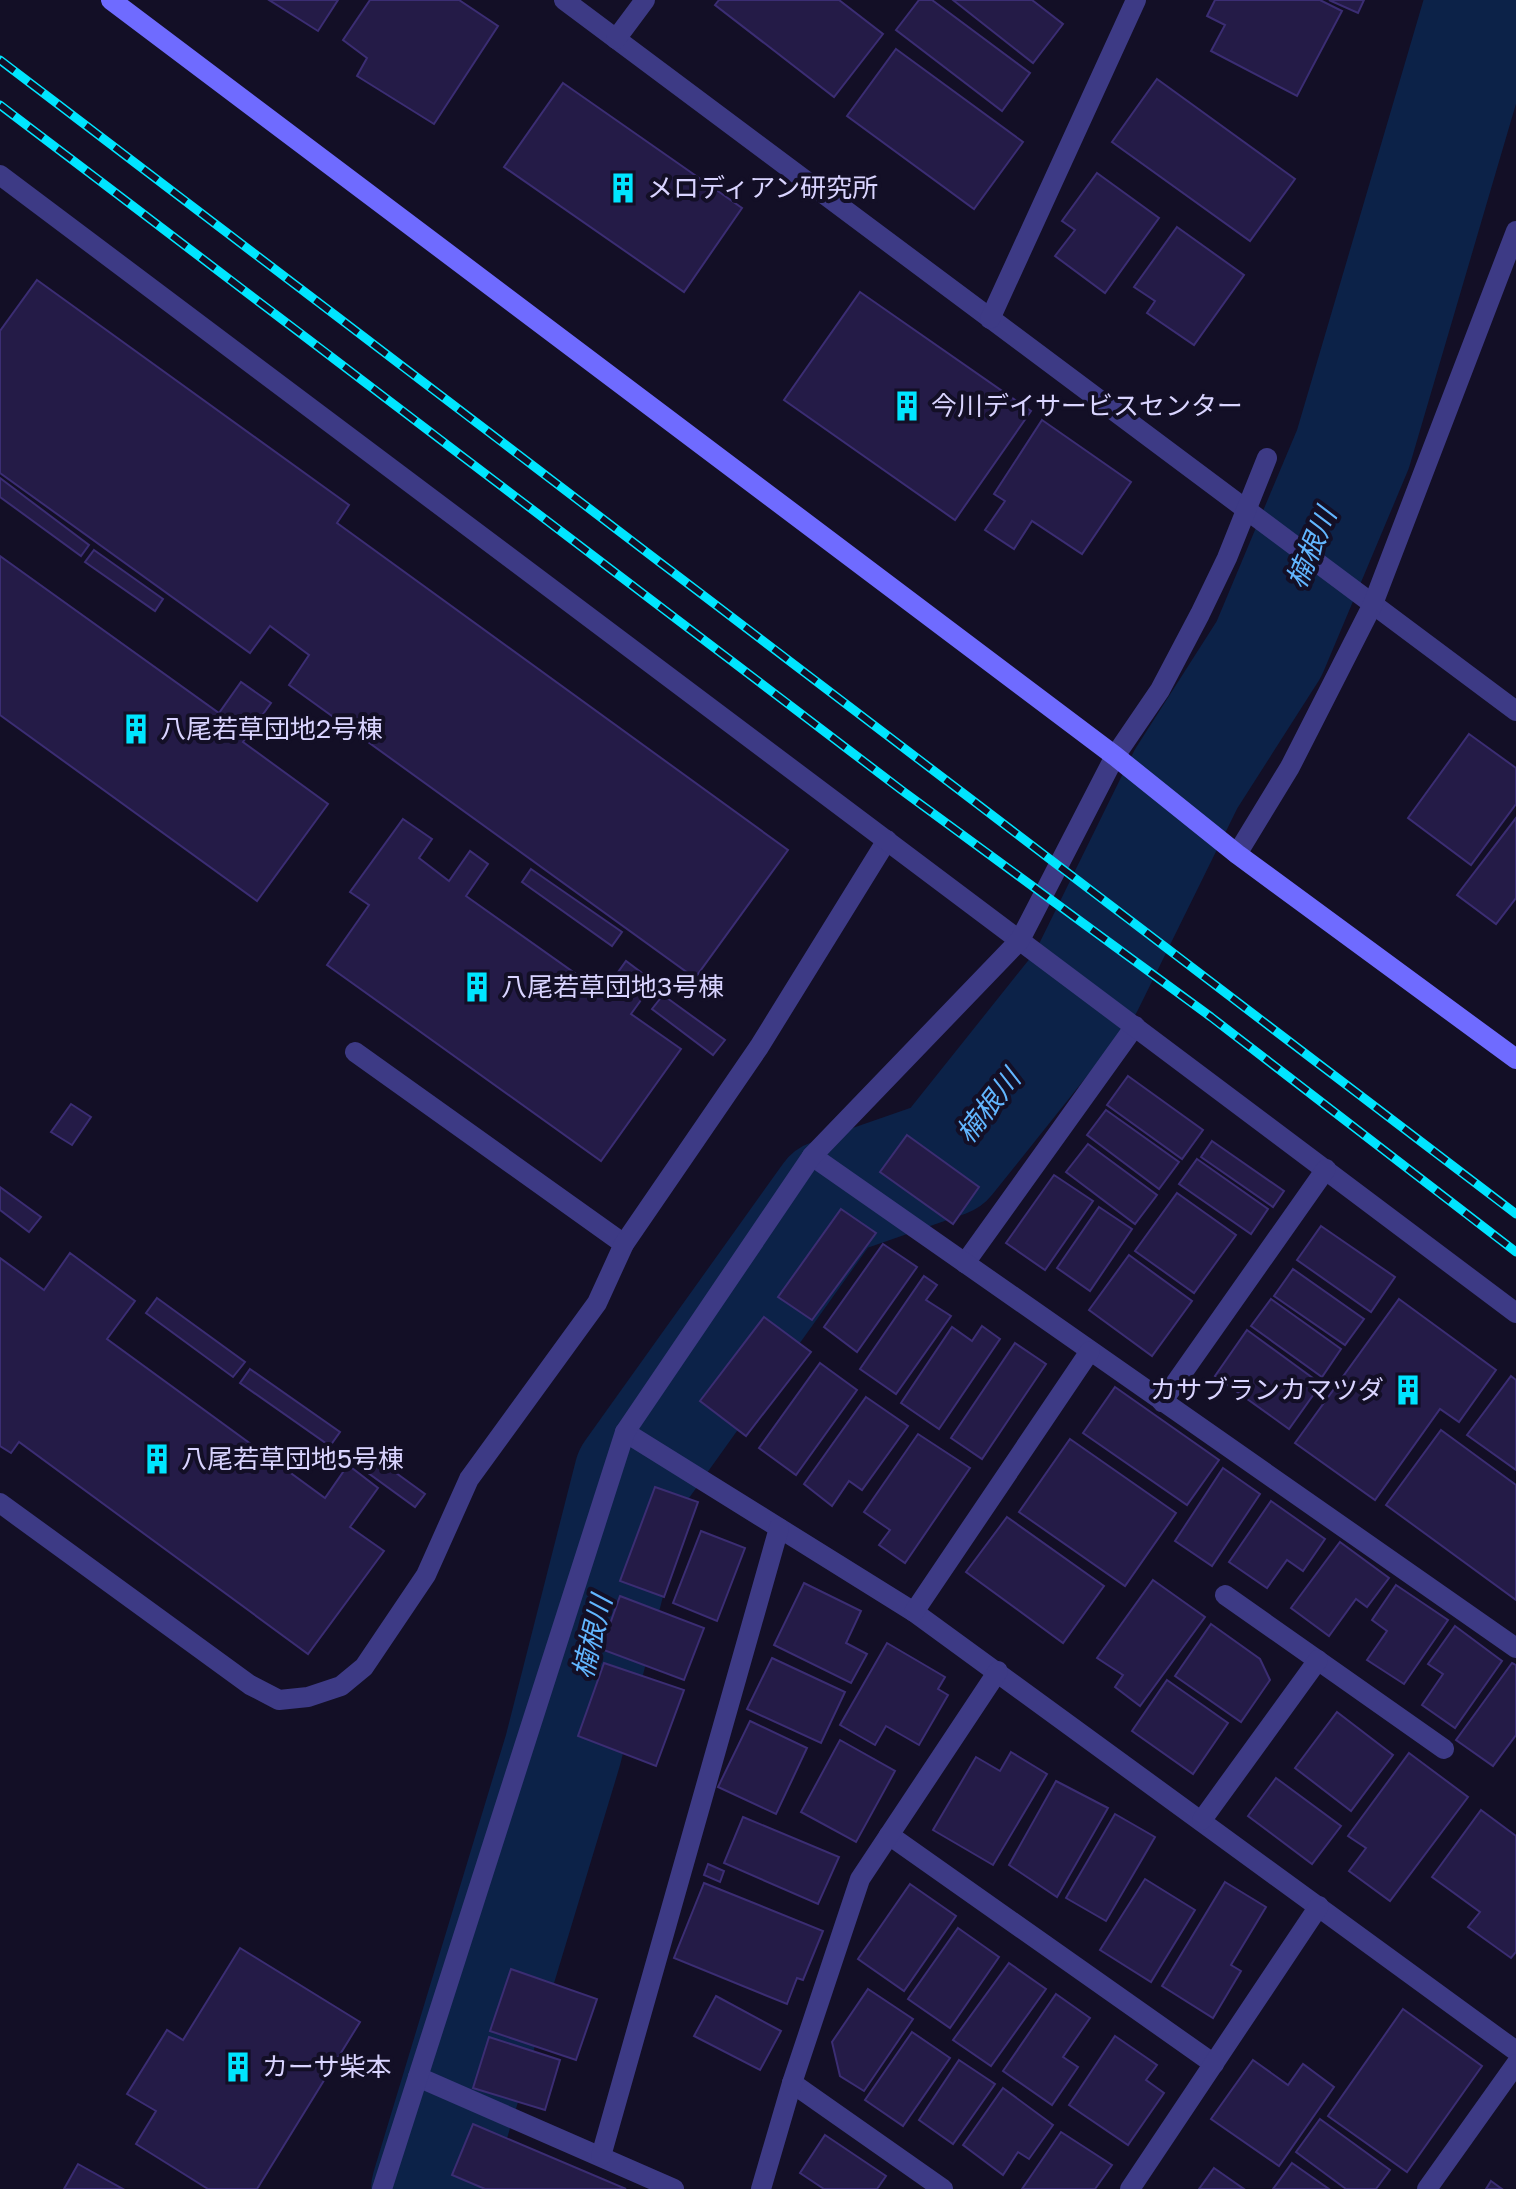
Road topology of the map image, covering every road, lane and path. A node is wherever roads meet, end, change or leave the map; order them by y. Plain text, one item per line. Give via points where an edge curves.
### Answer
1 (111, 0) edge
2 (564, 0) edge
3 (645, 0) edge
4 (1136, 0) edge
5 (616, 39) junction
6 (3, 184) edge
7 (1516, 231) edge
8 (990, 319) junction
9 (1267, 458) dead end
10 (1247, 511) junction
11 (1371, 603) junction
12 (1516, 711) edge
13 (1117, 758) junction
14 (887, 840) junction
15 (1235, 852) junction
16 (1020, 940) junction
17 (1135, 1026) junction
18 (355, 1052) dead end
19 (1516, 1059) edge
20 (812, 1156) junction
21 (1326, 1169) junction
22 (624, 1244) junction
23 (965, 1263) junction
24 (1516, 1313) edge
25 (1090, 1351) junction
26 (1162, 1402) junction
27 (625, 1432) junction
28 (0, 1503) edge
29 (779, 1528) junction
30 (1225, 1595) dead end
31 (914, 1612) junction
32 (1516, 1648) edge
33 (1318, 1660) junction
34 (998, 1671) junction
35 (1444, 1749) dead end
36 (1202, 1820) junction
37 (889, 1835) junction
38 (1319, 1906) junction
39 (1516, 2051) edge
40 (1214, 2064) junction
41 (1516, 2064) edge
42 (418, 2077) junction
43 (792, 2083) junction
44 (601, 2156) junction
45 (382, 2189) edge
46 (674, 2189) edge
47 (761, 2189) edge
48 (943, 2189) edge
49 (1130, 2189) edge
50 (1427, 2189) edge

1 - 13 street
2 - 5 street
3 - 5 street
4 - 8 street
5 - 8 street
6 - 14 street
7 - 11 street
8 - 10 street
9 - 10 street
10 - 11 street
10 - 13 street via 1160,690
11 - 12 street
11 - 15 street via 1290,767
13 - 15 street
13 - 16 street
14 - 16 street
14 - 22 street via 759,1047
15 - 19 street
16 - 17 street
16 - 20 street
17 - 21 street
17 - 23 street
18 - 22 street
20 - 23 street
20 - 27 street
21 - 24 street
21 - 26 street
22 - 28 street via 597,1303 469,1479 426,1575 364,1667 341,1686 279,1700 250,1685
23 - 25 street
25 - 26 street
25 - 31 street
26 - 32 street
27 - 29 street
27 - 42 street
29 - 31 street
29 - 44 street
30 - 33 street
31 - 34 street
33 - 35 street
33 - 36 street
34 - 36 street
34 - 37 street
36 - 38 street
37 - 40 street
37 - 43 street via 860,1879
38 - 39 street
38 - 40 street
40 - 49 street
41 - 50 street
42 - 44 street
42 - 45 street
43 - 47 street
43 - 48 street
44 - 46 street

